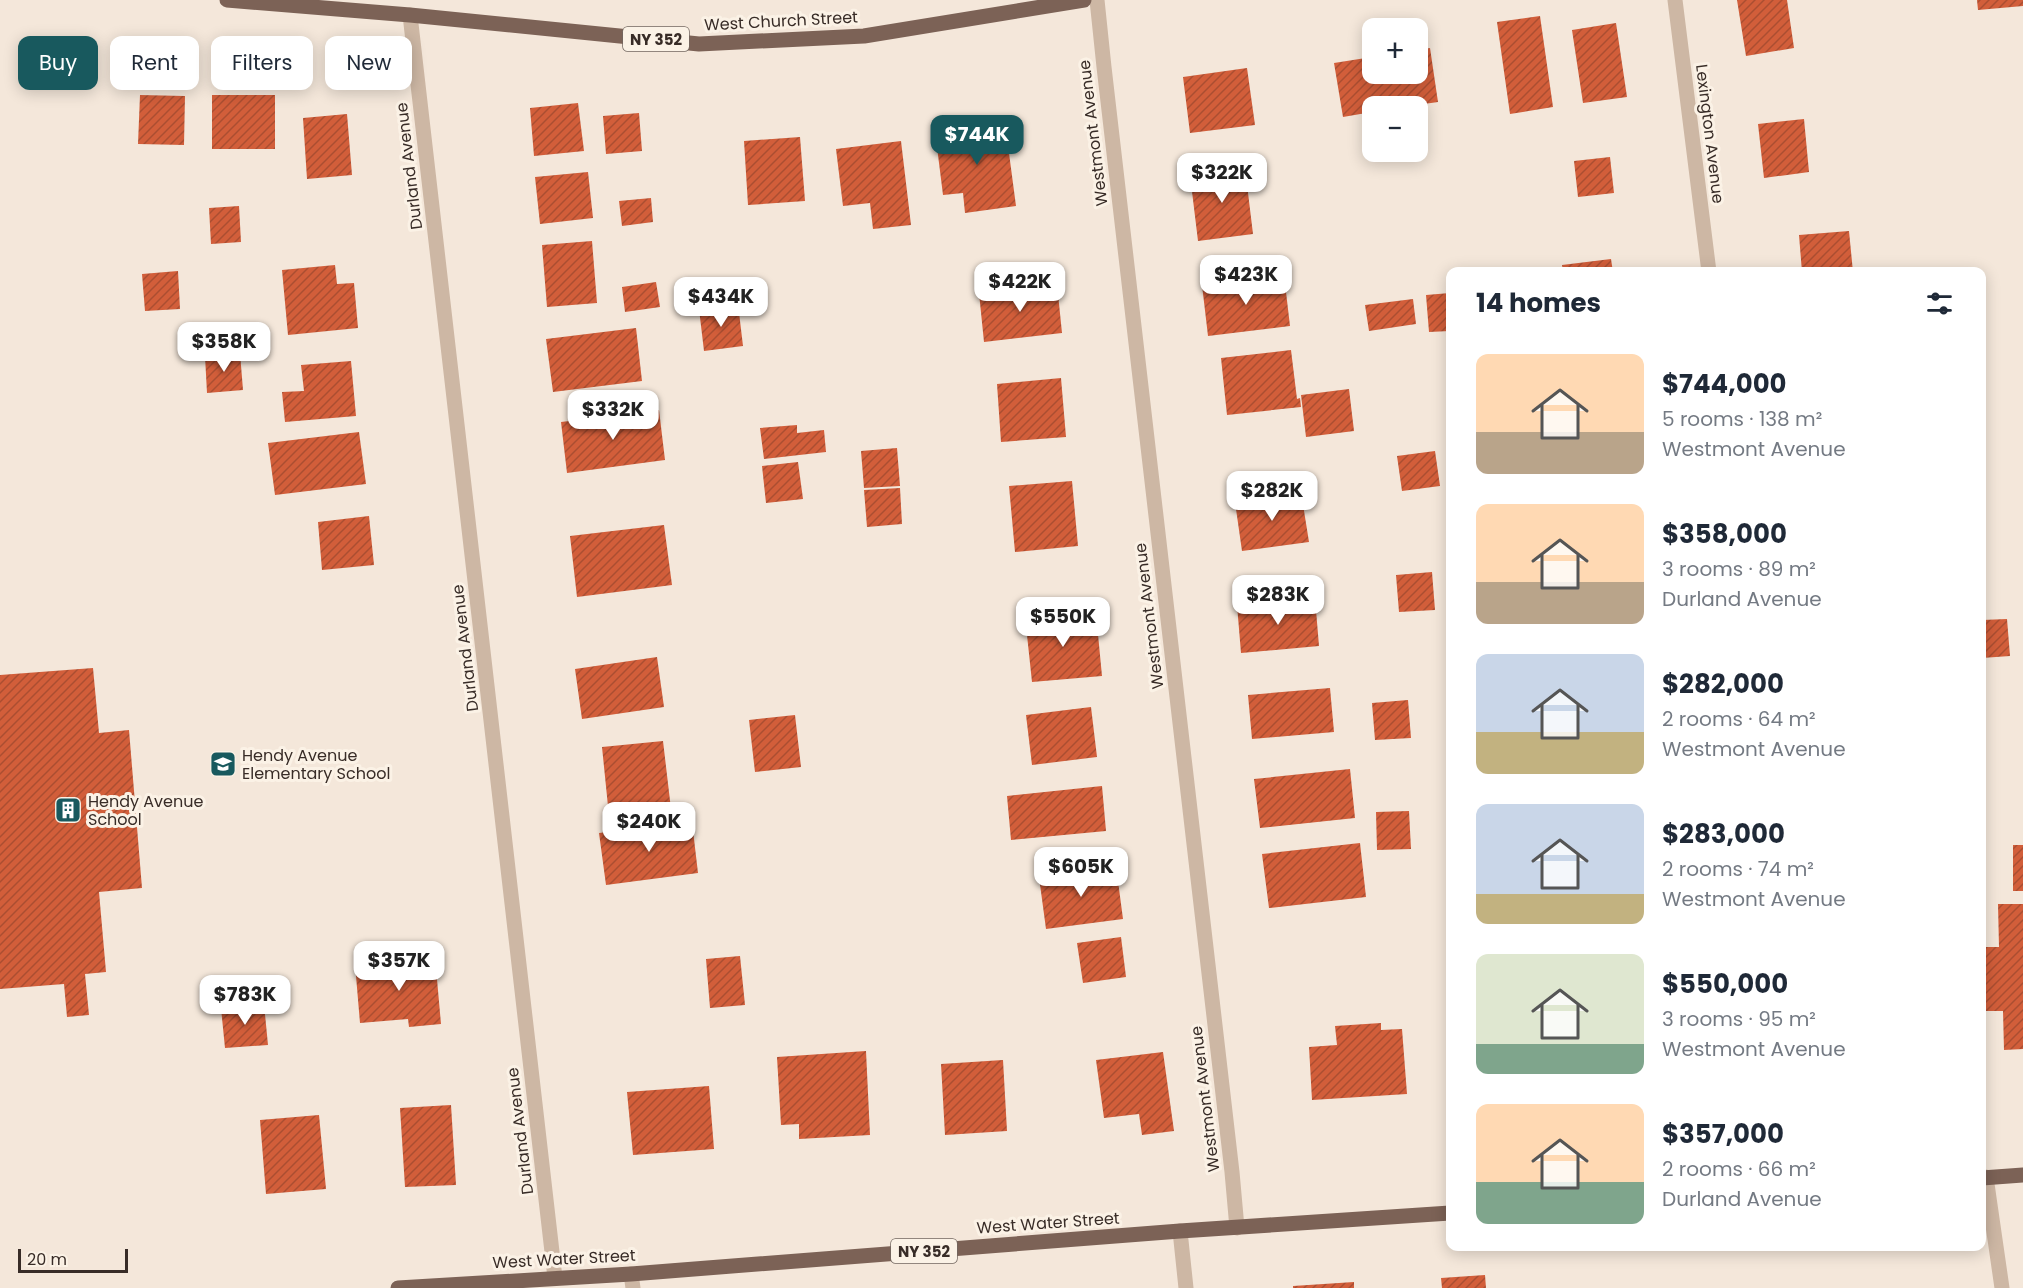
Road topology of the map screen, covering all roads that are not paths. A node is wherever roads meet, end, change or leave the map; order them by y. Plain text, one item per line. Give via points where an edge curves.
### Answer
1 (227, 0) edge
2 (1084, 0) edge
3 (1097, 0) edge
4 (1675, 0) edge
5 (410, 15) junction
6 (1708, 267) edge
7 (2023, 1175) edge
8 (1986, 1178) edge
9 (1986, 1190) edge
10 (1446, 1214) edge
11 (1237, 1228) junction
12 (1180, 1231) junction
13 (555, 1278) junction
14 (632, 1281) edge
15 (398, 1288) edge
16 (1186, 1288) edge
17 (2002, 1288) edge

1 - 5 main road, West Church Street / NY 352
2 - 5 main road, West Church Street / NY 352 via 864,36 699,44
3 - 11 street, Westmont Avenue
4 - 6 street, Lexington Avenue
5 - 13 street, Durland Avenue
7 - 8 main road
9 - 17 street
10 - 11 main road, West Water Street / NY 352
11 - 12 main road, West Water Street / NY 352
12 - 14 main road, West Water Street / NY 352
12 - 16 street
13 - 14 main road, West Water Street / NY 352
13 - 15 main road, West Water Street / NY 352

